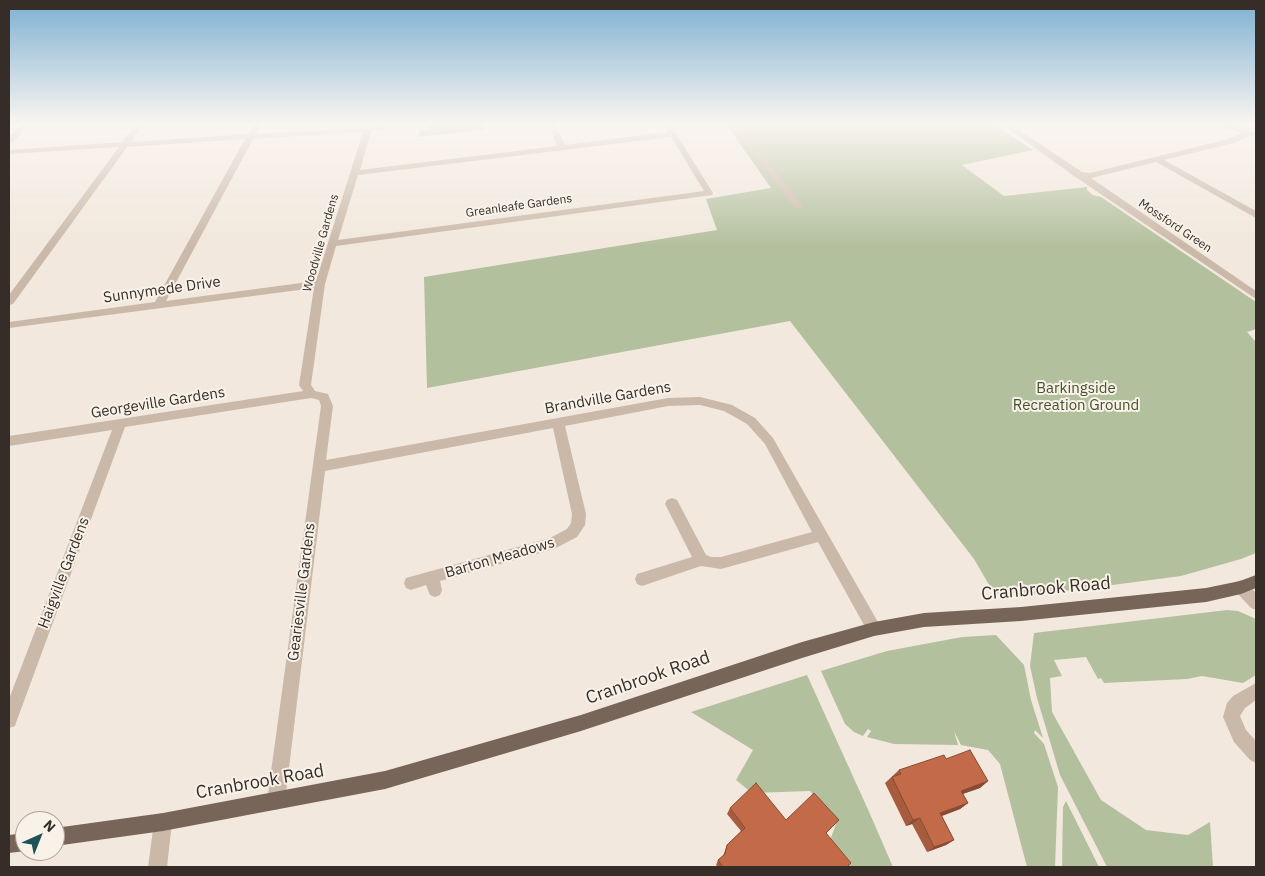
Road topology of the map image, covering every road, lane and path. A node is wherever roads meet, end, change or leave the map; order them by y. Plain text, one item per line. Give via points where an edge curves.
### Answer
1 (110, 165) edge
2 (234, 165) edge
3 (357, 165) edge
4 (422, 165) edge
5 (692, 165) edge
6 (766, 165) edge
7 (1064, 165) edge
8 (1136, 165) edge
9 (1165, 165) edge
10 (354, 173) junction
11 (1077, 174) junction
12 (799, 207) dead end
13 (1256, 215) edge
14 (332, 244) junction
15 (320, 284) junction
16 (1256, 296) edge
17 (9, 302) edge
18 (159, 305) junction
19 (9, 326) edge
20 (311, 394) junction
21 (558, 422) junction
22 (120, 425) junction
23 (9, 441) edge
24 (318, 467) junction
25 (672, 504) dead end
26 (822, 535) junction
27 (701, 560) junction
28 (642, 579) dead end
29 (1256, 581) edge
30 (411, 583) dead end
31 (1241, 587) junction
32 (1256, 603) edge
33 (874, 629) junction
34 (1256, 691) edge
35 (9, 720) edge
36 (1256, 754) edge
37 (276, 802) junction
38 (163, 822) junction
39 (65, 836) edge
40 (157, 867) edge

1 - 17 street
2 - 18 street
3 - 10 street, Woodville Gardens
4 - 10 street
5 - 14 street, Greanleafe Gardens via 709,193
6 - 12 street
7 - 11 street, Mossford Green
8 - 11 street via 1090,176
9 - 13 street
10 - 14 street, Woodville Gardens
11 - 16 street, Mossford Green
14 - 15 street, Woodville Gardens
15 - 18 street, Sunnymede Drive
15 - 20 street, Woodville Gardens via 305,385
18 - 19 street, Sunnymede Drive
20 - 22 street, Georgeville Gardens
20 - 24 street, Geariesville Gardens via 324,397 327,406
21 - 24 street, Brandville Gardens
21 - 26 street, Brandville Gardens via 668,402 700,401 728,408 752,421 769,441
21 - 30 street, Barton Meadows via 579,514 572,534 434,583
22 - 23 street, Georgeville Gardens
22 - 35 street, Haigville Gardens
24 - 37 street, Geariesville Gardens
25 - 27 street
26 - 27 street via 721,563
26 - 33 street, Brandville Gardens
27 - 28 street
29 - 31 main road, Cranbrook Road
31 - 32 street
31 - 33 main road, Cranbrook Road via 1206,595 924,620
33 - 37 main road, Cranbrook Road via 581,723 385,780
34 - 36 street via 1239,702 1231,717 1240,736
37 - 38 main road, Cranbrook Road
38 - 39 main road, Cranbrook Road
38 - 40 street

